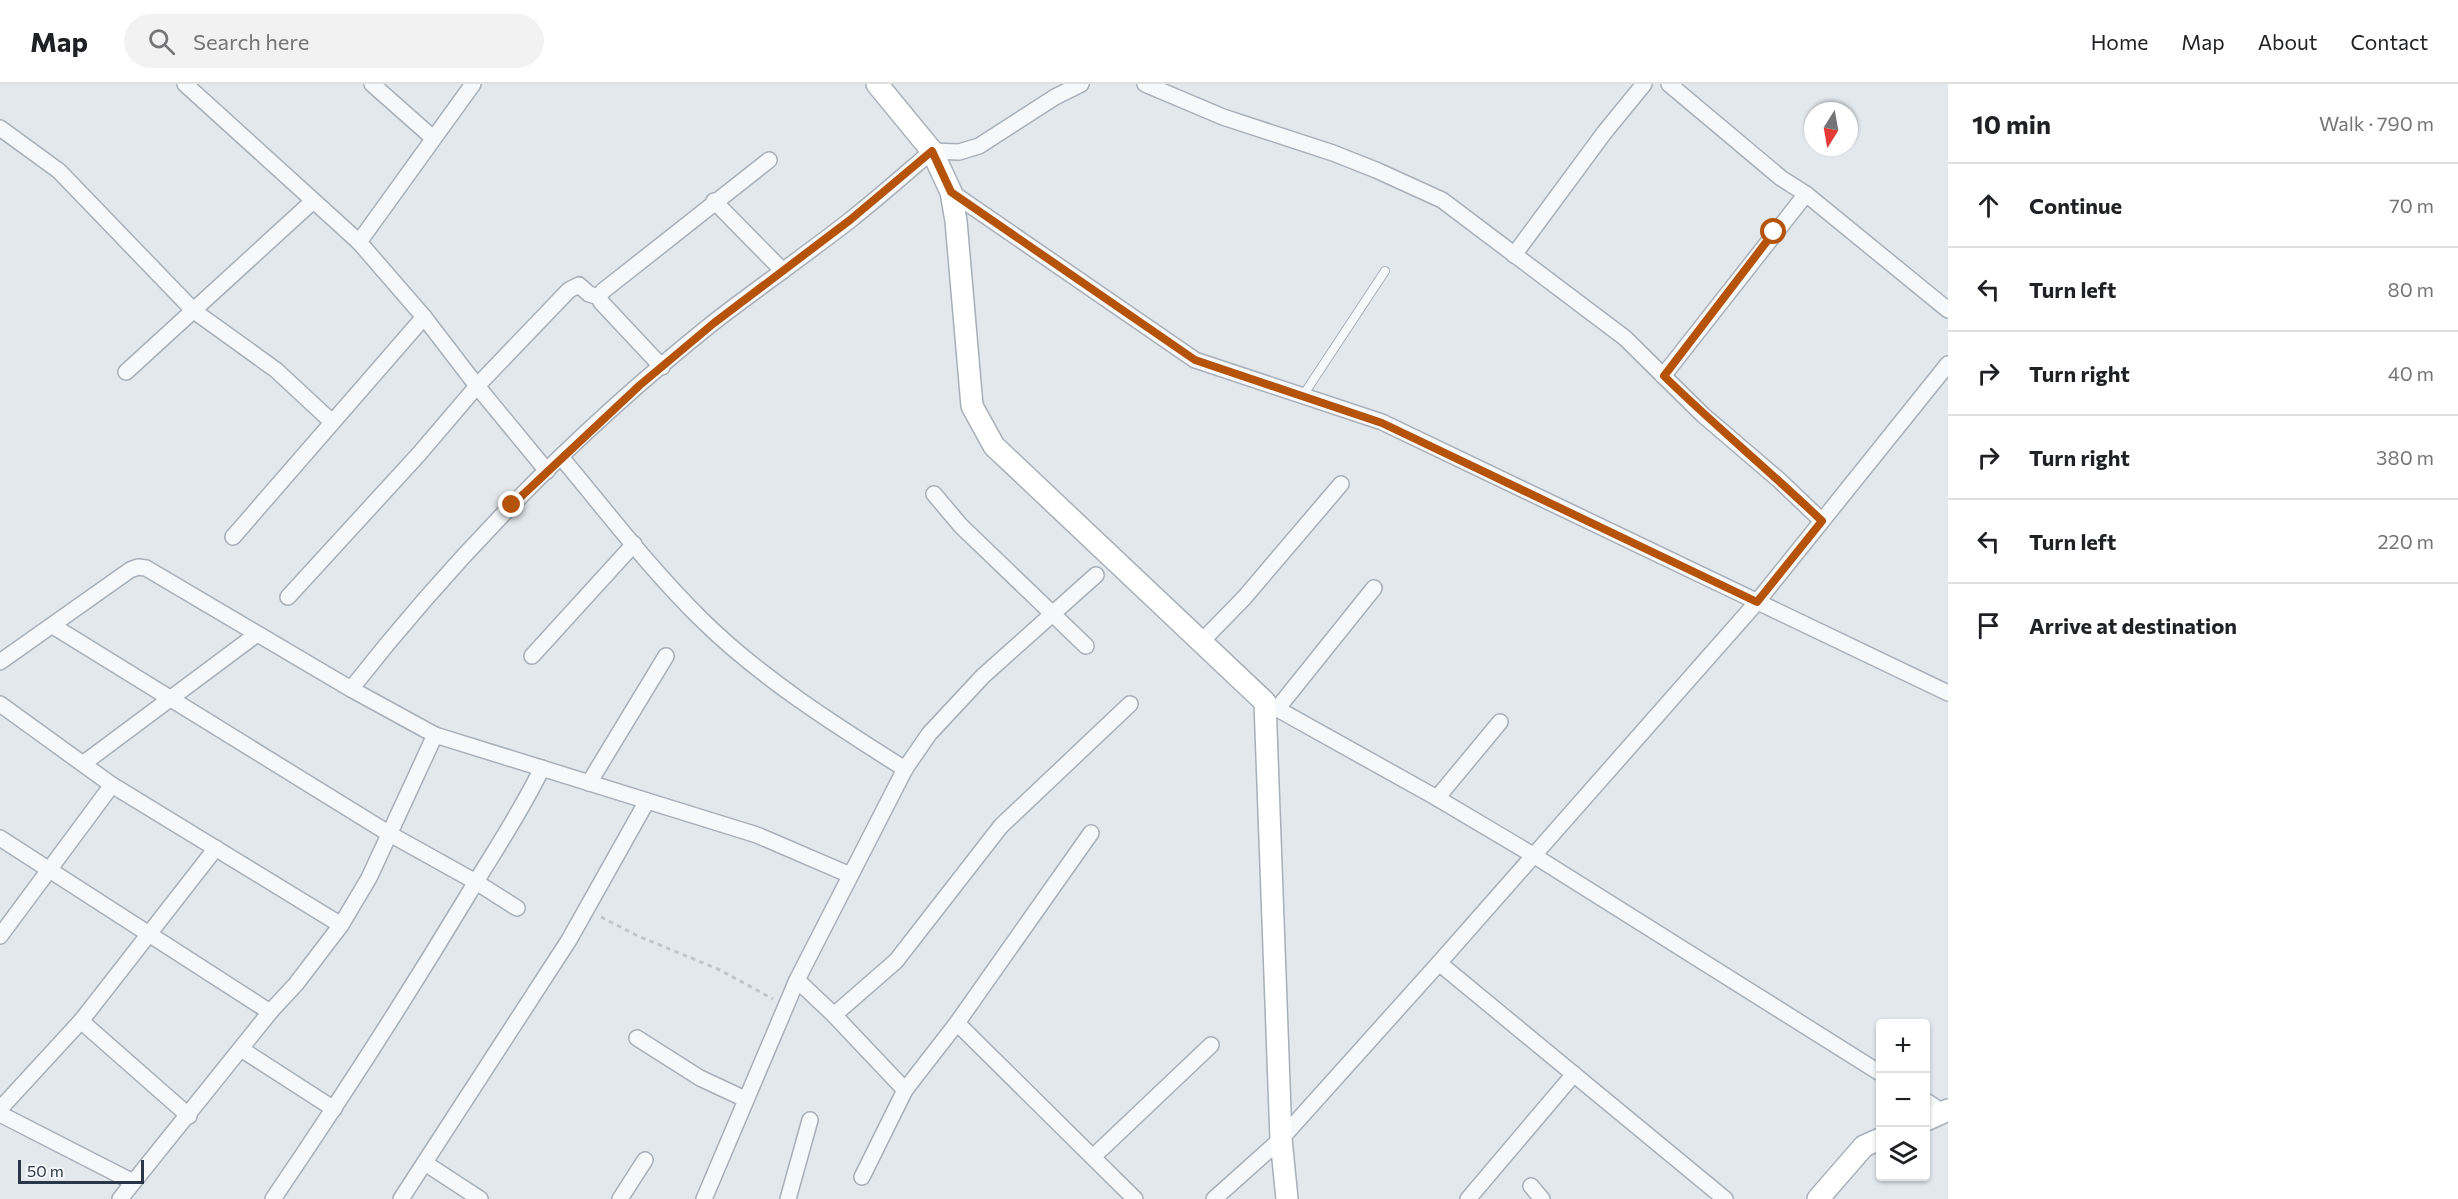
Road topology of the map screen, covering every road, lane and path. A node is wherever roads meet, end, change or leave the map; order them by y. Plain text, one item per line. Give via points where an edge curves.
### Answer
1 (185, 84) edge
2 (372, 84) edge
3 (473, 84) edge
4 (877, 84) edge
5 (1081, 84) edge
6 (1145, 84) edge
7 (1644, 84) edge
8 (1669, 84) edge
9 (0, 128) edge
10 (433, 138) junction
11 (932, 151) junction
12 (769, 160) dead end
13 (951, 192) junction
14 (1806, 194) junction
15 (714, 201) junction
16 (312, 202) junction
17 (359, 242) junction
18 (1515, 255) junction
19 (783, 271) junction
20 (1385, 271) dead end
21 (599, 297) junction
22 (1948, 310) edge
23 (194, 311) junction
24 (424, 317) junction
25 (1948, 364) edge
26 (662, 367) junction
27 (126, 372) dead end
28 (1664, 376) junction
29 (477, 386) junction
30 (1302, 397) junction
31 (332, 422) junction
32 (561, 457) junction
33 (547, 471) junction
34 (1341, 484) dead end
35 (934, 494) dead end
36 (1822, 521) junction
37 (233, 537) dead end
38 (634, 544) junction
39 (1096, 575) dead end
40 (1374, 588) dead end
41 (288, 597) dead end
42 (1757, 602) junction
43 (1054, 613) junction
44 (53, 626) junction
45 (257, 634) junction
46 (1201, 642) junction
47 (1086, 646) dead end
48 (532, 656) dead end
49 (666, 656) dead end
50 (0, 662) edge
51 (351, 689) junction
52 (1948, 693) edge
53 (170, 699) junction
54 (0, 704) edge
55 (1130, 704) dead end
56 (1271, 706) junction
57 (1500, 722) dead end
58 (435, 735) junction
59 (84, 763) junction
60 (542, 768) junction
61 (905, 769) junction
62 (589, 783) junction
63 (112, 785) junction
64 (1437, 798) junction
65 (647, 801) junction
66 (388, 833) junction
67 (1091, 833) dead end
68 (0, 838) edge
69 (216, 848) junction
70 (1533, 855) junction
71 (50, 870) junction
72 (850, 875) junction
73 (476, 882) junction
74 (517, 908) dead end
75 (586, 910) junction
76 (341, 925) junction
77 (149, 934) junction
78 (0, 936) edge
79 (1439, 963) junction
80 (797, 980) junction
81 (785, 1006) junction
82 (270, 1012) junction
83 (834, 1015) junction
84 (81, 1021) junction
85 (957, 1023) junction
86 (637, 1038) dead end
87 (1211, 1045) dead end
88 (241, 1049) junction
89 (1876, 1070) edge
90 (1574, 1074) junction
91 (905, 1090) junction
92 (745, 1099) junction
93 (334, 1108) junction
94 (0, 1109) edge
95 (0, 1114) edge
96 (189, 1116) junction
97 (810, 1120) dead end
98 (1281, 1139) junction
99 (1876, 1141) edge
100 (1094, 1156) junction
101 (645, 1160) dead end
102 (425, 1163) junction
103 (862, 1177) dead end
104 (133, 1182) junction
105 (1531, 1186) dead end
106 (120, 1199) edge
107 (273, 1199) edge
108 (401, 1199) edge
109 (480, 1199) edge
110 (620, 1199) edge
111 (704, 1199) edge
112 (788, 1199) edge
113 (1135, 1199) edge
114 (1214, 1199) edge
115 (1287, 1199) edge
116 (1468, 1199) edge
117 (1542, 1199) edge
118 (1725, 1199) edge
119 (1818, 1199) edge

1 - 16 street
2 - 10 street
3 - 10 street
4 - 11 street
5 - 11 street via 979,146 958,152
6 - 18 street via 1223,117 1376,170 1442,200
7 - 18 street
8 - 14 street via 1781,178
9 - 23 street via 59,171
10 - 17 street
11 - 13 street
11 - 19 street
12 - 15 street
13 - 30 street via 1195,360
13 - 46 street via 972,406 994,446
14 - 22 street
14 - 28 street
15 - 19 street
15 - 21 street
16 - 17 street
16 - 23 street
17 - 24 street
18 - 28 street via 1625,338
19 - 26 street
20 - 30 lane
21 - 26 street
21 - 29 street via 575,285
23 - 27 street
23 - 31 street via 276,370
24 - 29 street
24 - 31 street
25 - 36 street
26 - 32 street
28 - 36 street
29 - 33 street
29 - 41 street
30 - 42 street via 1382,423
31 - 37 street
32 - 33 street
32 - 38 street
33 - 51 street via 450,573
34 - 46 street
35 - 43 street via 961,526
36 - 42 street
38 - 48 street
38 - 61 street via 702,620 744,657 830,722
39 - 43 street
40 - 56 street
42 - 52 street
42 - 70 street
43 - 47 street
43 - 61 street via 982,676 929,734
44 - 45 street via 138,567 146,568
44 - 50 street
44 - 53 street
45 - 51 street
45 - 53 street
46 - 56 street
49 - 62 street
51 - 58 street
53 - 59 street
53 - 66 street
54 - 59 street
55 - 83 street via 1001,826 896,961
56 - 64 street
56 - 98 street
57 - 64 street
58 - 60 street
58 - 66 street
59 - 63 street
60 - 62 street
60 - 73 street
61 - 72 street
62 - 65 street
63 - 69 street
63 - 71 street
64 - 70 street
65 - 72 street via 757,835
65 - 75 street
66 - 73 street
66 - 76 street via 369,878
67 - 85 street
68 - 71 street
69 - 76 street
69 - 77 street
70 - 79 street
70 - 89 street
71 - 77 street
71 - 78 street
72 - 80 street
73 - 74 street
73 - 93 street
75 - 81 path via 711,966
75 - 102 street
76 - 82 street
77 - 82 street
77 - 84 street
79 - 90 street
79 - 98 street
80 - 81 street
80 - 83 street
81 - 92 street
82 - 88 street
83 - 91 street
84 - 94 street
84 - 96 street
85 - 91 street
85 - 100 street
86 - 92 street via 700,1078
87 - 100 street
88 - 93 street
88 - 96 street
90 - 116 street
90 - 118 street
91 - 103 street
92 - 111 street
93 - 107 street
95 - 104 street
96 - 104 street
97 - 112 street
98 - 114 street
98 - 115 street
99 - 119 street via 1864,1146
100 - 113 street
101 - 110 street
102 - 108 street
102 - 109 street
104 - 106 street
105 - 117 street

